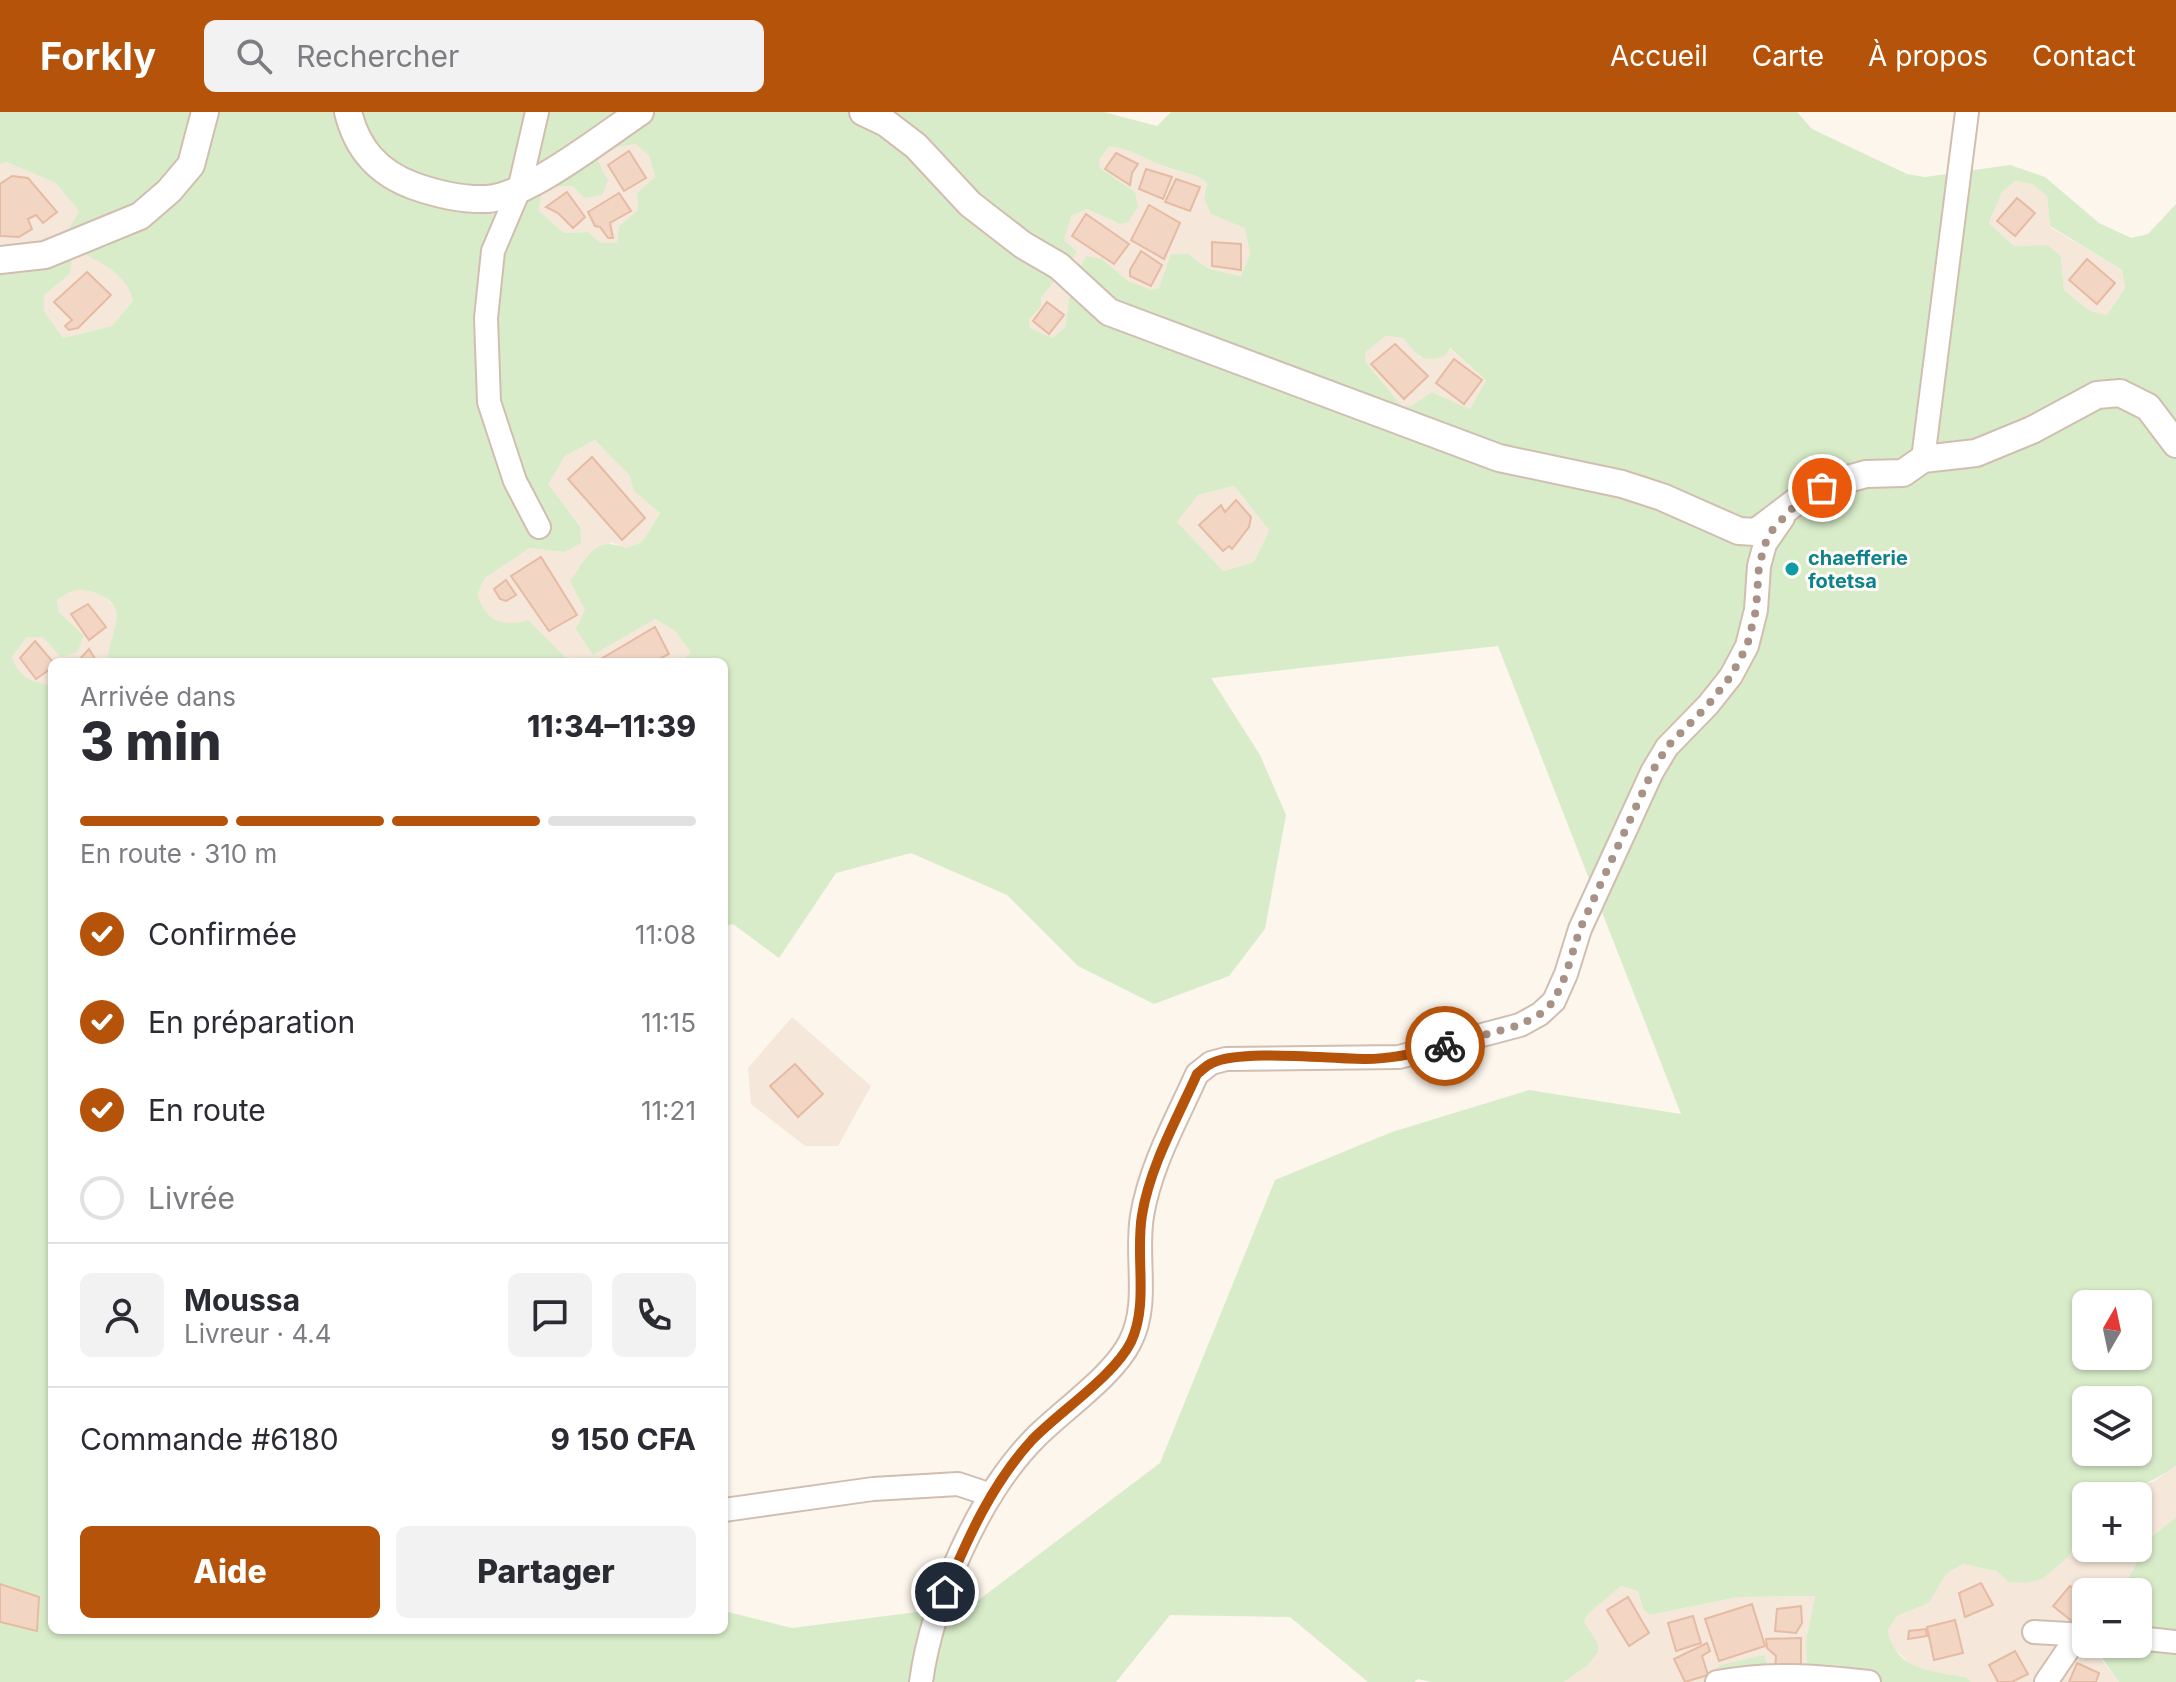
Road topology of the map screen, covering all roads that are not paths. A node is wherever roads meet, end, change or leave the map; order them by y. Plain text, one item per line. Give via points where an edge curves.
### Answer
1 (205, 112) edge
2 (348, 112) edge
3 (537, 112) edge
4 (640, 112) edge
5 (863, 112) edge
6 (1967, 112) edge
7 (519, 190) junction
8 (0, 260) edge
9 (2176, 444) edge
10 (1923, 459) junction
11 (1806, 494) junction
12 (539, 527) dead end
13 (991, 1495) junction
14 (728, 1510) edge
15 (2034, 1632) dead end
16 (2072, 1634) edge
17 (2152, 1639) edge
18 (2176, 1642) edge
19 (2072, 1648) edge
20 (921, 1682) edge
21 (1717, 1682) edge
22 (1869, 1682) edge
23 (2046, 1682) edge

1 - 8 street via 191,165 140,216 45,255
2 - 7 street via 366,154 401,181 439,194 488,200
3 - 7 street
4 - 7 street
5 - 11 street via 916,146 970,204 1059,266 1109,312 1499,458 1622,484 1739,531 1756,532
6 - 10 street
7 - 12 street via 493,251 486,318 489,402 515,481
9 - 10 street via 2148,407 2120,393 2097,395 1976,453
10 - 11 street via 1903,473 1866,474
11 - 13 street via 1765,544 1747,646 1731,676 1667,747 1652,772 1580,929 1554,1001 1520,1025 1399,1057 1226,1059 1197,1074 1145,1204 1139,1314 1129,1345 1033,1439
13 - 14 street via 958,1484
13 - 20 street via 936,1617
15 - 16 street
17 - 18 street
19 - 23 street
21 - 22 street via 1805,1675

